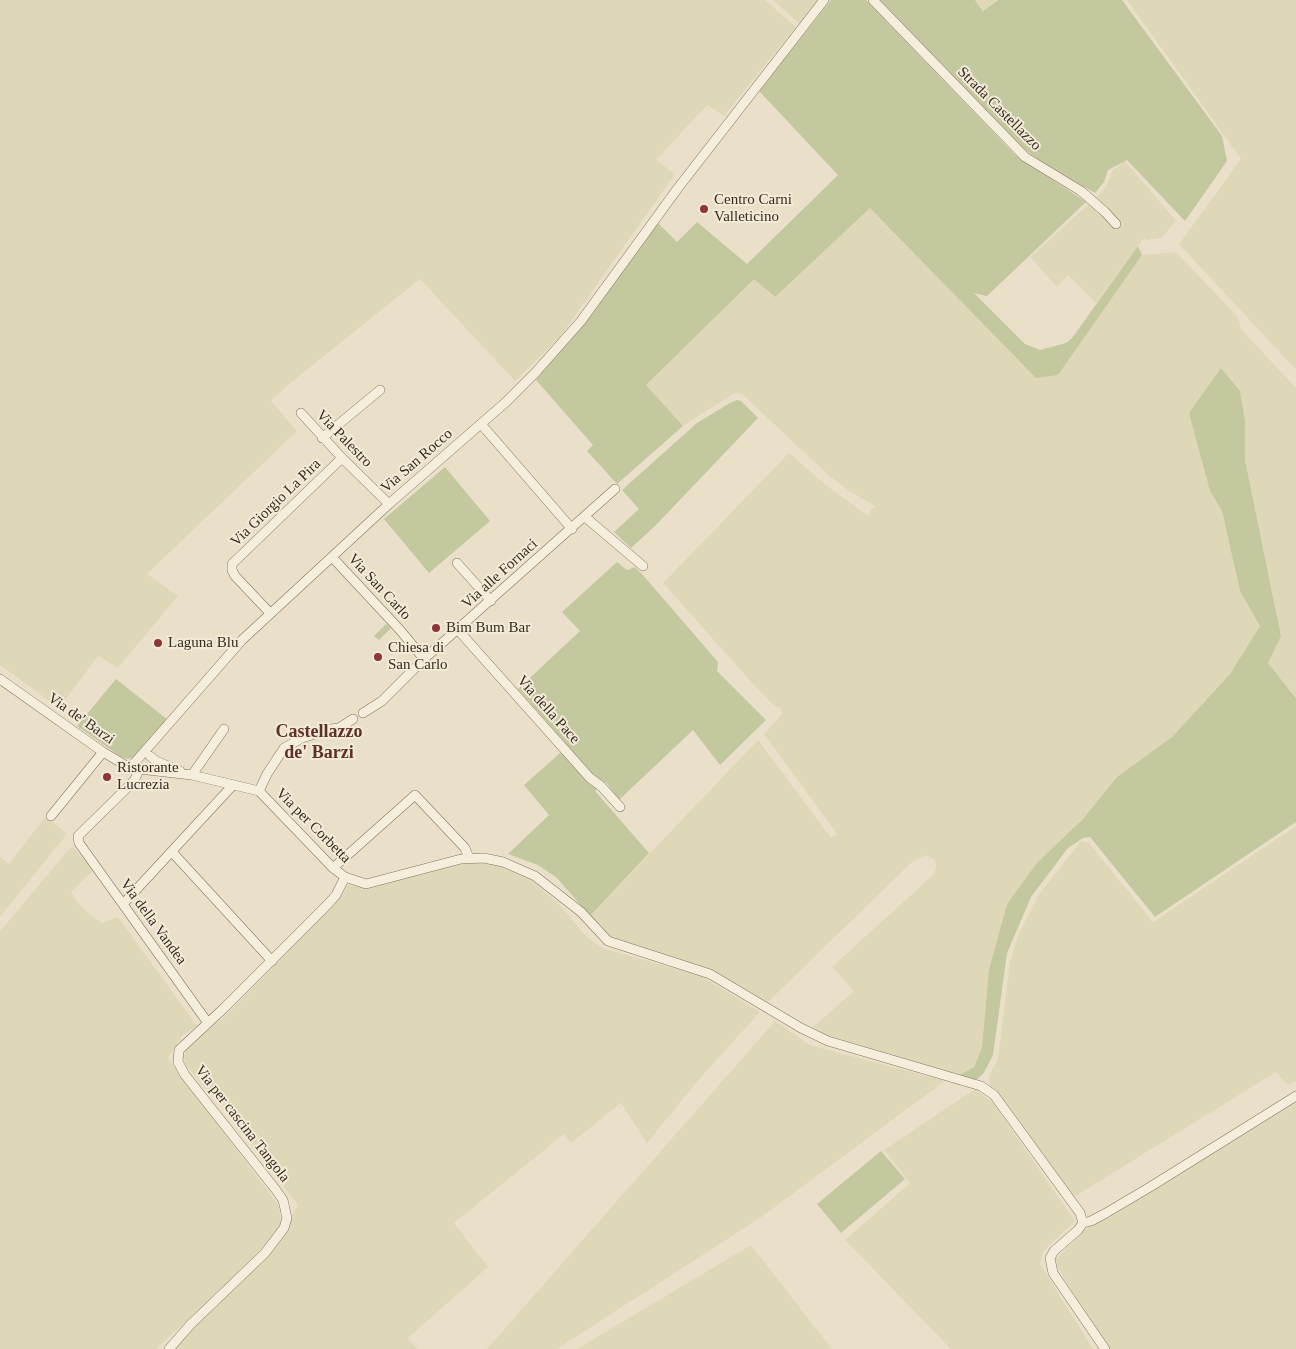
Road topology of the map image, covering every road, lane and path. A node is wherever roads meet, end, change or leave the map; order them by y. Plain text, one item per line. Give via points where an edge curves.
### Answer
1 (824, 0) edge
2 (873, 0) edge
3 (1116, 224) dead end
4 (380, 390) dead end
5 (301, 413) dead end
6 (482, 424) junction
7 (322, 438) junction
8 (342, 458) junction
9 (615, 489) dead end
10 (389, 504) junction
11 (585, 517) junction
12 (572, 529) junction
13 (332, 557) junction
14 (457, 563) dead end
15 (643, 566) dead end
16 (491, 601) junction
17 (270, 614) junction
18 (458, 630) junction
19 (424, 659) junction
20 (0, 680) edge
21 (363, 713) dead end
22 (353, 719) dead end
23 (224, 729) dead end
24 (151, 743) junction
25 (103, 752) junction
26 (150, 756) junction
27 (134, 769) junction
28 (151, 771) joint
29 (192, 775) junction
30 (234, 785) junction
31 (259, 791) junction
32 (620, 807) dead end
33 (51, 816) dead end
34 (78, 836) joint
35 (172, 852) junction
36 (469, 858) junction
37 (333, 868) junction
38 (345, 877) junction
39 (123, 904) junction
40 (272, 961) junction
41 (208, 1023) junction
42 (1296, 1096) edge
43 (1083, 1223) junction
44 (169, 1349) edge
45 (1105, 1349) edge

1 - 6 street, Via San Rocco via 678,188 581,321 522,387
2 - 3 street, Strada Castellazzo via 1025,157 1081,192
4 - 7 street
5 - 7 street, Via Palestro
6 - 10 street, Via San Rocco
6 - 12 street
7 - 8 street, Via Palestro
8 - 10 street, Via Palestro
8 - 17 street, Via Giorgio La Pira via 232,564 236,576
9 - 11 street, Via alle Fornaci
10 - 13 street, Via San Rocco
11 - 12 street, Via alle Fornaci
11 - 15 street
12 - 16 street, Via alle Fornaci
13 - 17 street, Via San Rocco
13 - 19 street, Via San Carlo
14 - 16 street
16 - 18 street, Via alle Fornaci
17 - 24 street, Via San Rocco via 242,640
18 - 19 street, Via alle Fornaci
18 - 32 street, Via della Pace via 590,778
19 - 21 street, Via alle Fornaci via 382,701
20 - 25 street, Via de' Barzi
22 - 31 street via 339,728 302,738 284,748
23 - 29 street
24 - 26 street
24 - 27 street, Via San Rocco
25 - 27 street, Via de' Barzi
25 - 33 street
26 - 27 street
26 - 29 street, Via per Corbetta
27 - 28 street, Via de' Barzi
27 - 34 street, Via San Rocco via 134,781
28 - 29 street, Via per Corbetta
29 - 30 street, Via per Corbetta
30 - 31 street, Via per Corbetta
30 - 35 street
31 - 37 street, Via per Corbetta
34 - 39 street, Via della Vandea via 79,843
35 - 39 street
35 - 40 street
36 - 37 street via 465,848 416,796
36 - 38 street, Via per Corbetta via 366,884
36 - 43 street, Via per Corbetta via 503,862 535,876 581,912 608,941 710,974 828,1041 982,1086 994,1095 1080,1213
37 - 38 street, Via per Corbetta
38 - 40 street, Via per cascina Tangola via 336,895
39 - 41 street, Via della Vandea
40 - 41 street, Via per cascina Tangola
41 - 44 street, Via per cascina Tangola via 179,1050 178,1062 283,1200 287,1218 284,1228 265,1253
42 - 43 street via 1150,1187
43 - 45 street via 1054,1251 1050,1264

